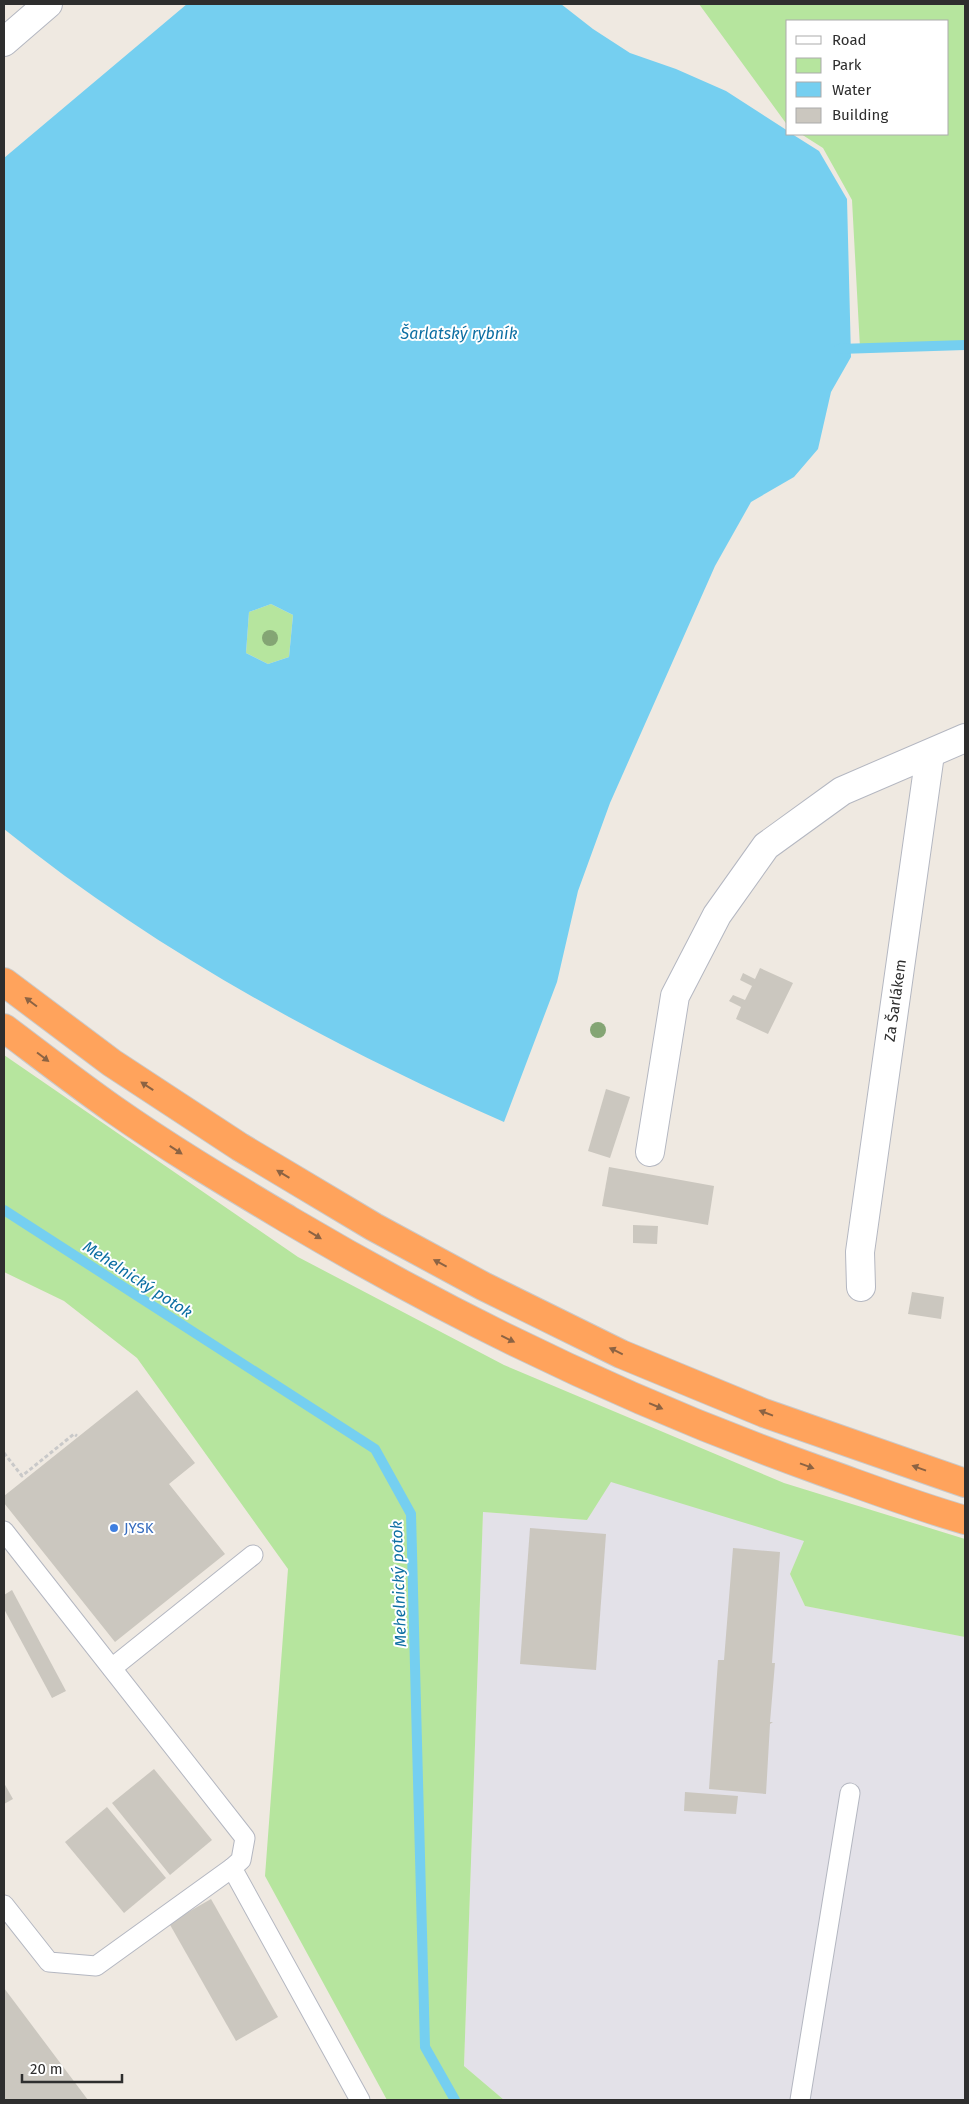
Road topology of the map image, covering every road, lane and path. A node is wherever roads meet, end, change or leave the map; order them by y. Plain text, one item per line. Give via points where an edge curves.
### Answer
1 (48, 4) edge
2 (4, 42) edge
3 (965, 738) edge
4 (930, 754) junction
5 (4, 982) edge
6 (4, 1028) edge
7 (650, 1152) dead end
8 (861, 1287) dead end
9 (77, 1436) dead end
10 (4, 1453) edge
11 (965, 1482) edge
12 (965, 1520) edge
13 (4, 1531) edge
14 (253, 1555) dead end
15 (112, 1668) junction
16 (850, 1793) dead end
17 (232, 1868) junction
18 (4, 1905) edge
19 (360, 2100) edge
20 (800, 2100) edge

1 - 2 street
3 - 4 street
4 - 7 street via 842,791 766,846 717,915 675,996
4 - 8 street, Za Šarlákem via 860,1252
11 -> 5 highway via 764,1413 621,1354 482,1286 240,1148 112,1063
6 -> 12 highway via 113,1109 215,1176 336,1248 464,1318 605,1386 754,1447
9 - 10 path via 74,1434 22,1476
13 - 15 lane
14 - 15 lane
15 - 17 lane via 245,1838 241,1860
16 - 20 lane
17 - 18 lane via 96,1966 49,1962
17 - 19 lane

